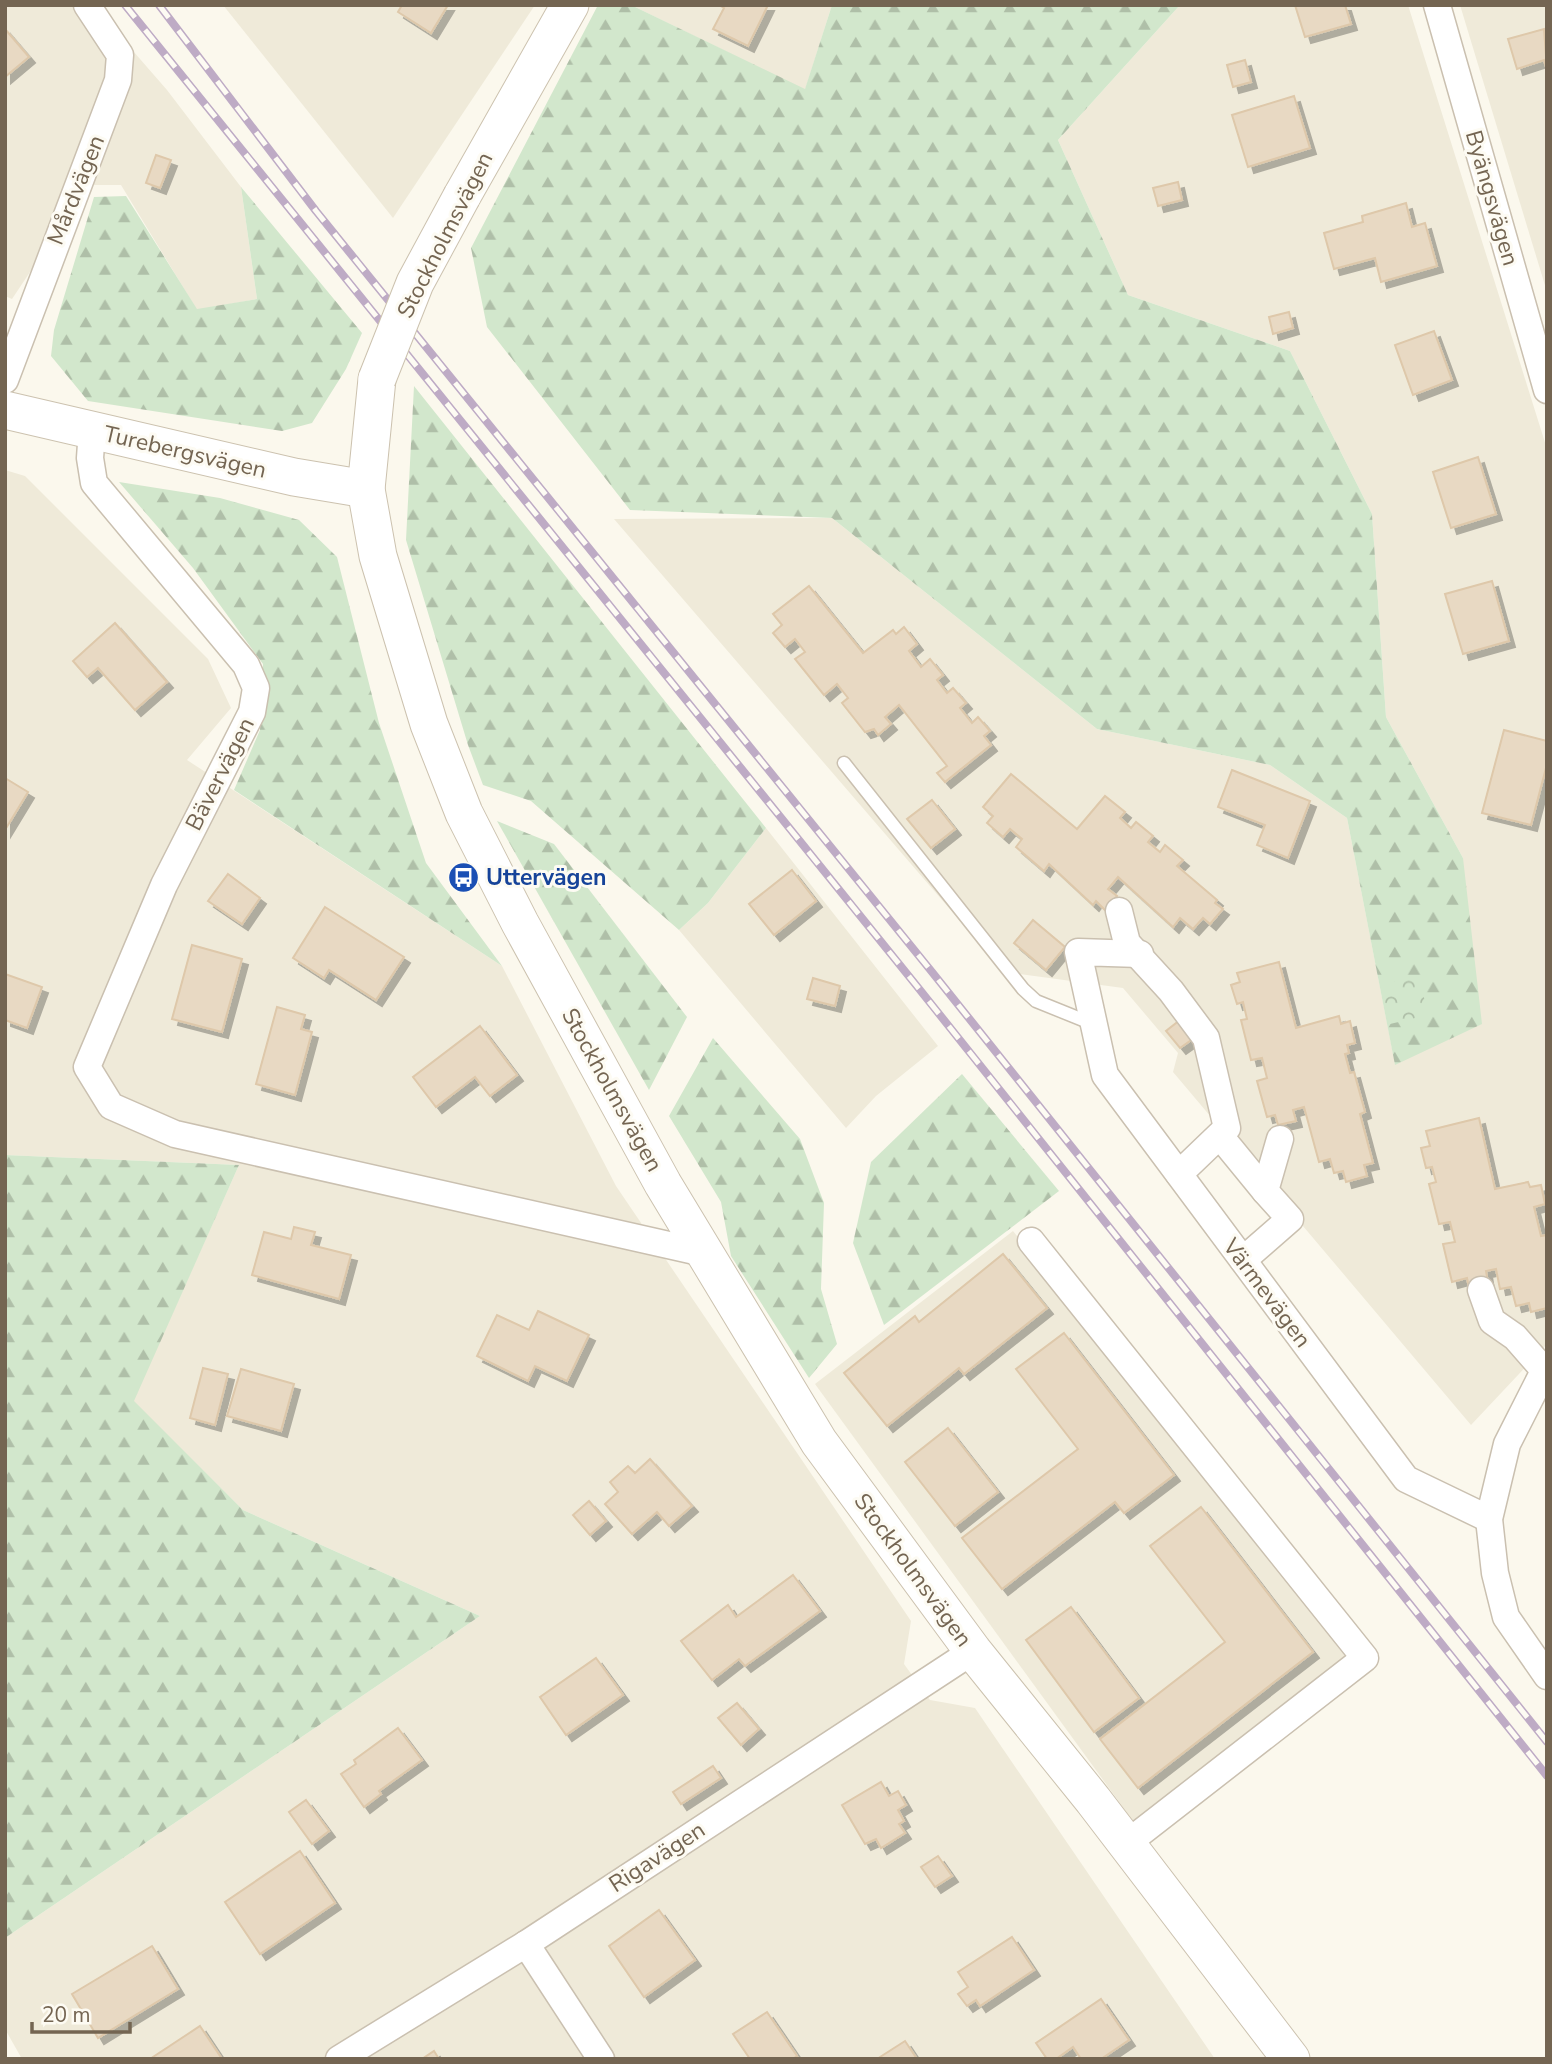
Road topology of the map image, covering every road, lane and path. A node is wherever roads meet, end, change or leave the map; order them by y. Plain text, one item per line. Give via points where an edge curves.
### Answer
1 (87, 5) edge
2 (570, 5) edge
3 (1437, 5) edge
4 (11, 338) edge
5 (5, 380) edge
6 (1547, 390) edge
7 (5, 410) edge
8 (92, 430) junction
9 (366, 489) junction
10 (844, 763) dead end
11 (1119, 911) dead end
12 (1140, 954) junction
13 (1094, 1024) junction
14 (1220, 1136) junction
15 (1280, 1139) dead end
16 (1179, 1174) junction
17 (1265, 1191) junction
18 (1031, 1241) dead end
19 (704, 1253) junction
20 (1243, 1260) junction
21 (1481, 1290) dead end
22 (1545, 1367) edge
23 (1489, 1519) junction
24 (973, 1651) junction
25 (1547, 1676) edge
26 (1126, 1844) junction
27 (526, 1944) junction
28 (339, 2059) edge
29 (601, 2059) edge
30 (1291, 2059) edge

1 - 4 street, Mårdvägen via 120,55 118,80
2 - 9 main road, Stockholmsvägen, bridge via 415,283 377,379
3 - 6 street, Byängsvägen
4 - 5 street, Mårdvägen
7 - 8 main road, Turebergsvägen
8 - 9 main road, Turebergsvägen
8 - 19 street, Bävervägen via 94,483 246,665 256,688 252,712 164,885 87,1067 111,1106 175,1134
9 - 19 main road, Stockholmsvägen via 378,556 429,723 464,813
10 - 13 lane via 1023,989 1036,1001
11 - 12 street via 1127,943
12 - 13 street, Värmevägen via 1078,952
12 - 14 street via 1206,1038 1227,1128
13 - 16 street, Värmevägen via 1105,1075
14 - 16 street
14 - 17 street
15 - 17 street
16 - 20 street, Värmevägen
17 - 20 street via 1290,1219
18 - 26 street via 1366,1658
19 - 24 main road, Stockholmsvägen via 819,1442
20 - 23 street, Värmevägen via 1406,1479
21 - 22 street via 1492,1321
22 - 23 street via 1507,1444
23 - 25 street via 1506,1617
24 - 26 main road, Stockholmsvägen
24 - 27 street, Rigavägen
26 - 30 main road, Stockholmsvägen
27 - 28 street, Rigavägen
27 - 29 street

